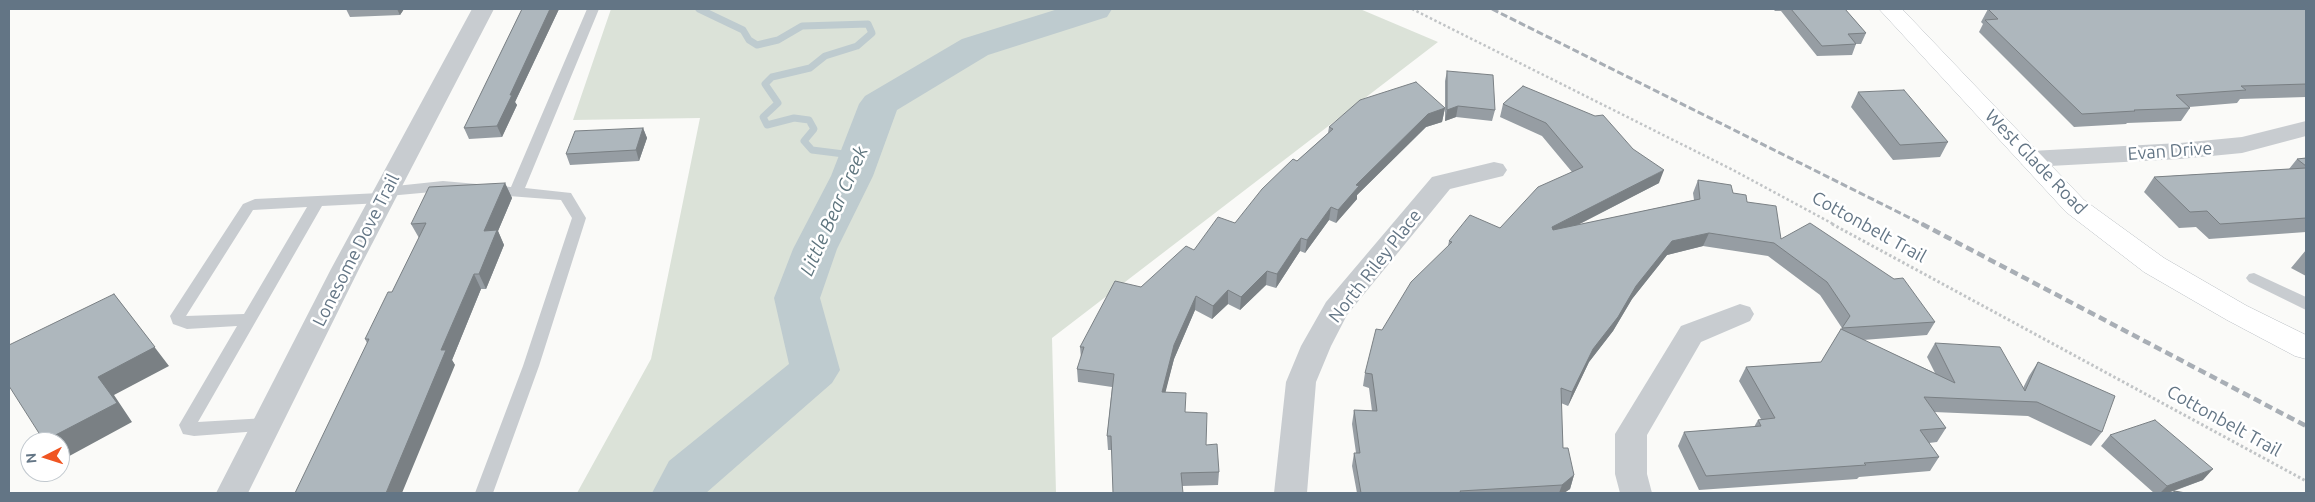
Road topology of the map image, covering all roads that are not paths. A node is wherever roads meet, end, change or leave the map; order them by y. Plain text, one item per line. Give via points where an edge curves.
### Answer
1 (483, 9) edge
2 (593, 9) edge
3 (1890, 9) edge
4 (2306, 128) edge
5 (2031, 159) junction
6 (1494, 170) dead end
7 (516, 192) junction
8 (384, 195) junction
9 (317, 202) junction
10 (2254, 278) dead end
11 (2306, 304) edge
12 (1740, 314) dead end
13 (248, 320) junction
14 (2306, 348) edge
15 (266, 425) junction
16 (232, 493) edge
17 (484, 493) edge
18 (1290, 493) edge
19 (1636, 493) edge

1 - 8 street, Lonesome Dove Trail
2 - 7 lane
3 - 5 main road, West Glade Road
4 - 5 street, Evan Drive via 2242,144 2180,152
5 - 14 main road, West Glade Road via 2075,206 2154,265
6 - 18 street, North Riley Place via 1441,183 1336,309 1301,382
7 - 8 lane via 443,186
7 - 17 lane via 566,196 579,218 531,366
8 - 9 lane
8 - 15 street, Lonesome Dove Trail
9 - 13 lane
9 - 13 lane via 248,207 178,316 179,320 187,323
10 - 11 lane
12 - 19 street via 1691,334 1631,434 1631,474
13 - 15 lane via 188,425 194,429
15 - 16 street, Lonesome Dove Trail

